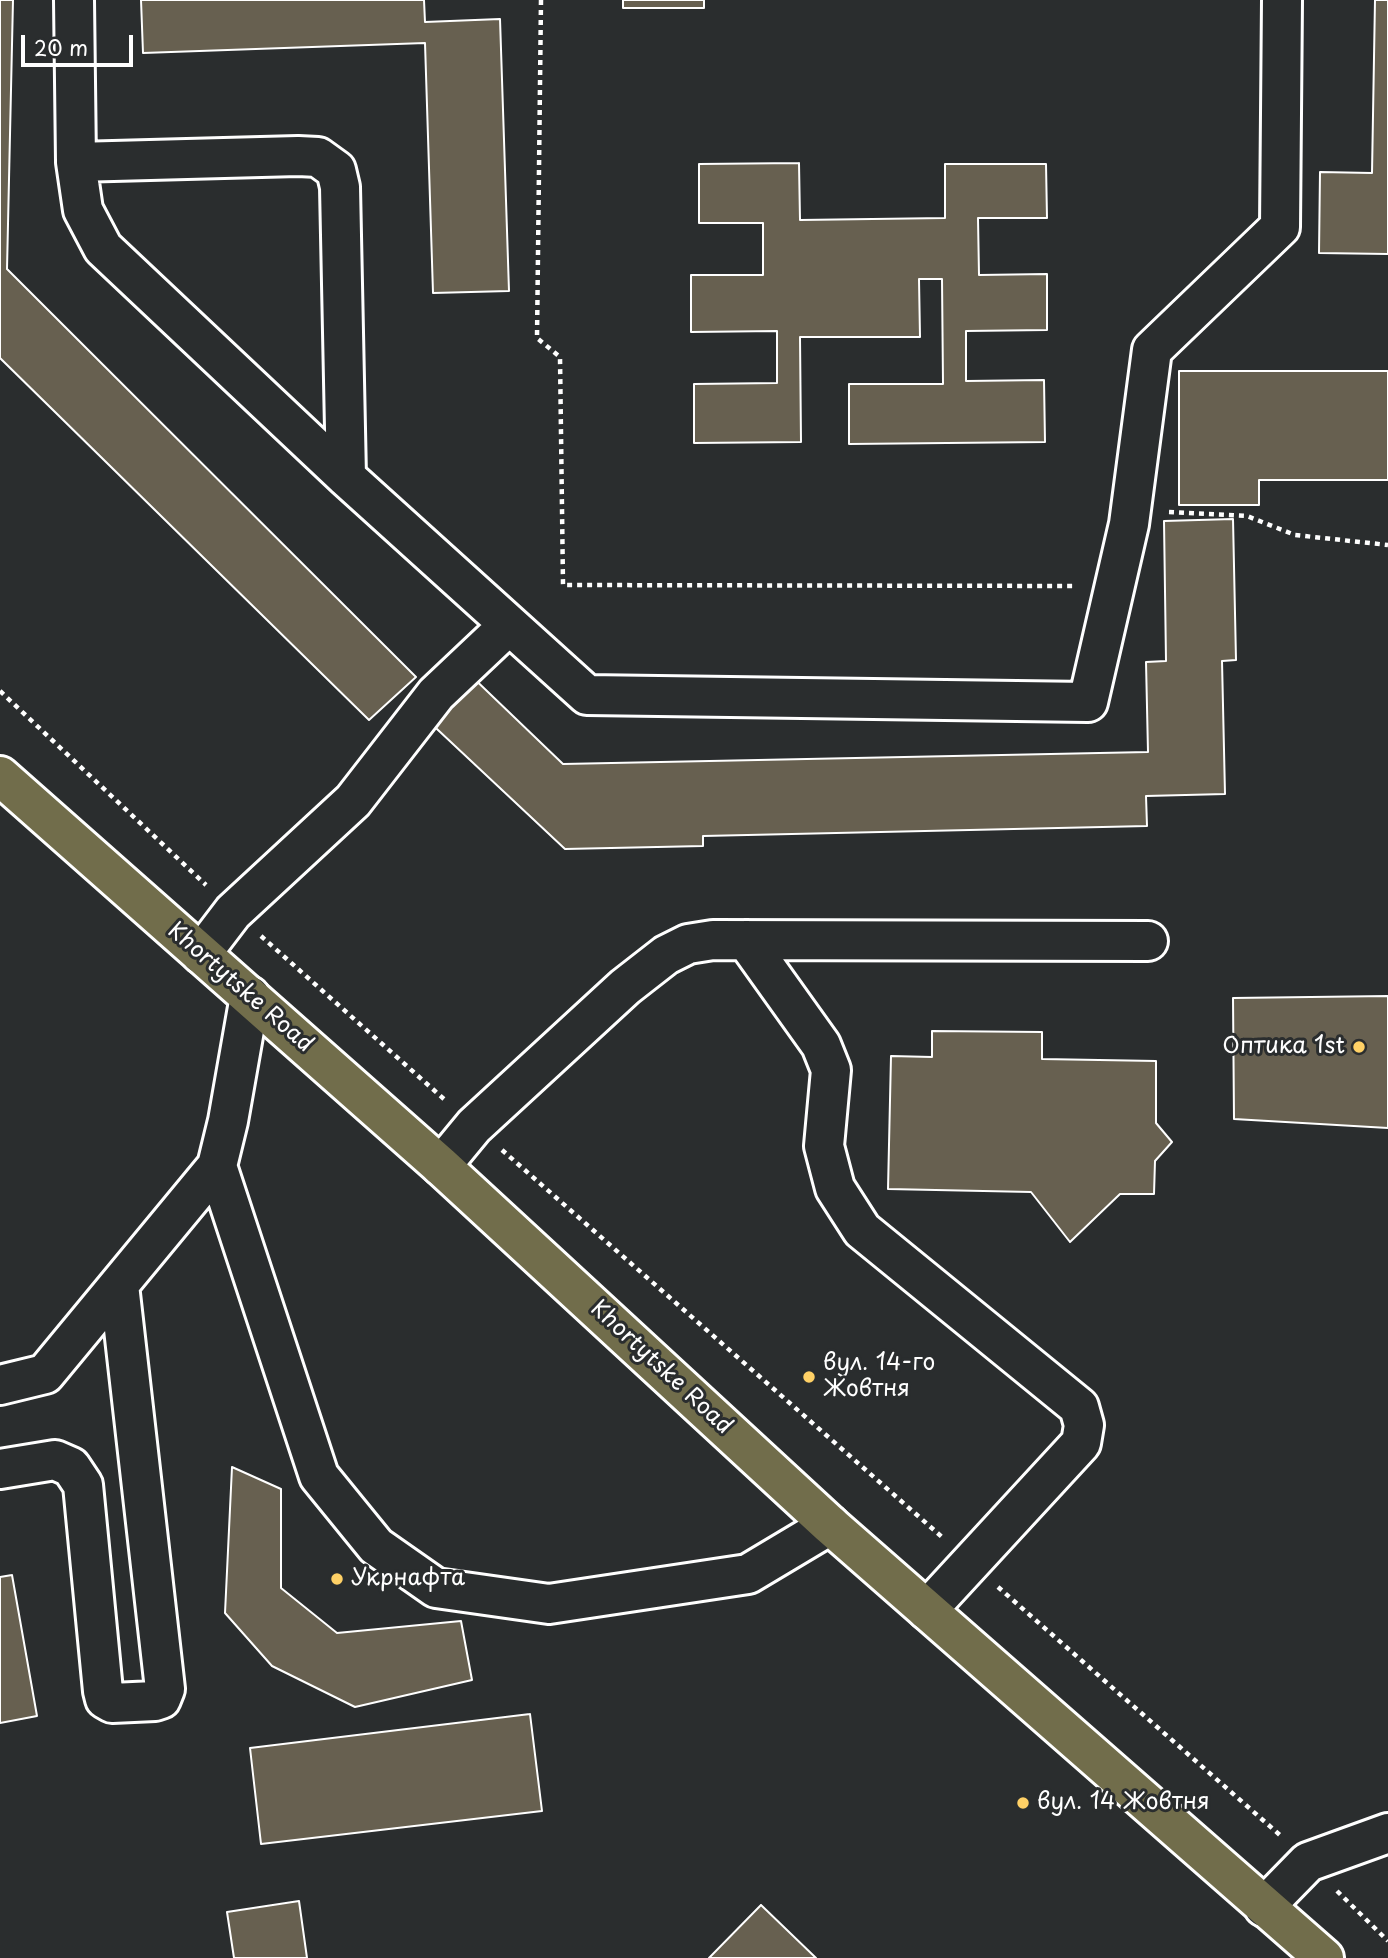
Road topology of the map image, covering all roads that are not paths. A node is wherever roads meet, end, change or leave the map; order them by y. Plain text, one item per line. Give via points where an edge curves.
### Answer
1 (74, 0) edge
2 (1282, 0) edge
3 (76, 162) junction
4 (346, 477) junction
5 (509, 625) junction
6 (0, 776) edge
7 (746, 940) junction
8 (1148, 941) dead end
9 (201, 954) junction
10 (250, 996) junction
11 (217, 1166) junction
12 (441, 1166) junction
13 (119, 1285) junction
14 (0, 1385) edge
15 (0, 1469) edge
16 (830, 1525) junction
17 (927, 1610) junction
18 (1388, 1833) edge
19 (1264, 1907) junction
20 (1324, 1958) edge

1 - 3 lane
2 - 5 lane via 1280,227 1152,350 1129,524 1088,702 587,695
3 - 4 lane via 83,210 103,248
3 - 4 lane via 298,156 318,157 336,170
4 - 5 lane
5 - 9 lane via 436,694 353,801 233,912
6 - 9 main road, Khortytske Road
7 - 8 lane
7 - 12 lane via 688,944 656,962 474,1126
7 - 17 lane via 821,1045 831,1070 824,1146 835,1188 862,1230 1079,1407 1084,1425 1081,1443
9 - 10 main road, Khortytske Road
10 - 11 lane
10 - 12 main road, Khortytske Road
11 - 13 lane
11 - 16 lane via 319,1476 376,1546 436,1588 549,1604 748,1574
12 - 16 main road, Khortytske Road
13 - 14 lane via 46,1374
13 - 15 lane via 165,1689 161,1699 112,1703 106,1699 83,1485 71,1467 55,1460
16 - 17 main road, Khortytske Road
17 - 19 main road, Khortytske Road
18 - 19 lane via 1308,1863
19 - 20 main road, Khortytske Road

